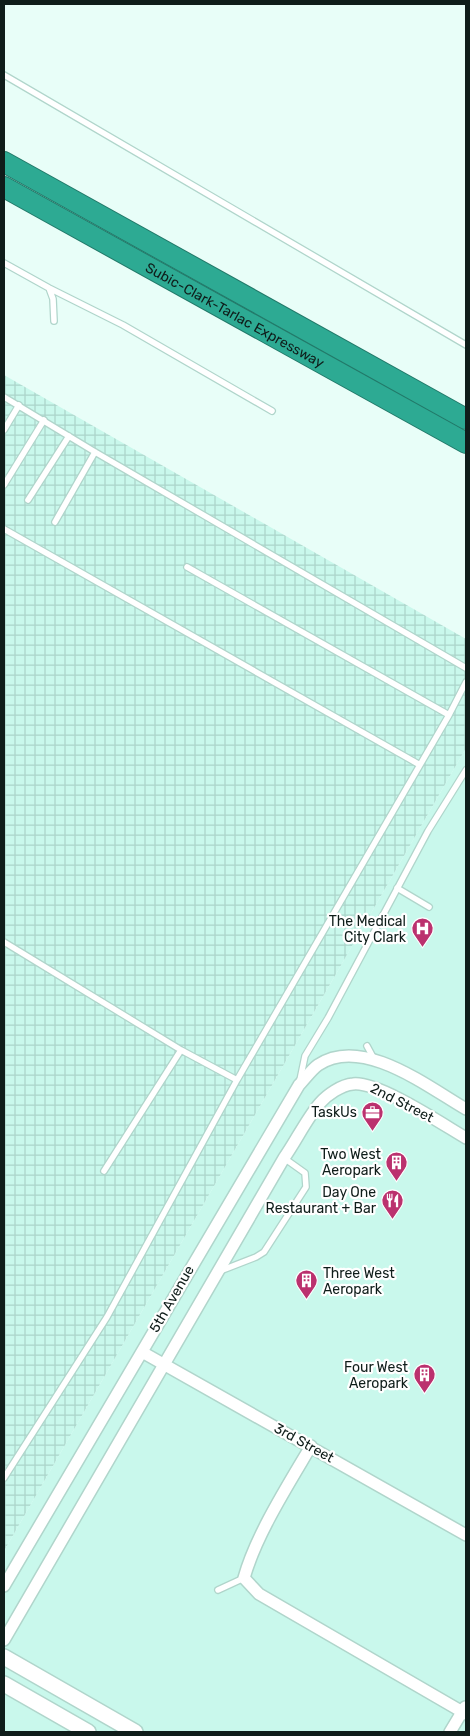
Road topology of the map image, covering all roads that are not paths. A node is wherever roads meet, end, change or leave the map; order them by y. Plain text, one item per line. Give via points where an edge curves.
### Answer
1 (4, 75) edge
2 (4, 162) edge
3 (4, 186) edge
4 (4, 263) edge
5 (49, 288) junction
6 (54, 321) dead end
7 (466, 345) edge
8 (4, 396) edge
9 (19, 405) junction
10 (272, 411) dead end
11 (466, 419) edge
12 (44, 420) junction
13 (4, 430) edge
14 (69, 436) junction
15 (466, 444) edge
16 (95, 452) junction
17 (4, 485) edge
18 (28, 500) dead end
19 (55, 522) dead end
20 (4, 529) edge
21 (187, 567) dead end
22 (466, 668) edge
23 (466, 682) edge
24 (450, 715) junction
25 (420, 765) junction
26 (466, 770) edge
27 (397, 888) junction
28 (429, 907) dead end
29 (4, 942) edge
30 (367, 1046) dead end
31 (181, 1050) junction
32 (374, 1059) junction
33 (237, 1080) junction
34 (299, 1085) junction
35 (336, 1090) joint
36 (466, 1109) edge
37 (466, 1138) edge
38 (284, 1158) junction
39 (104, 1171) dead end
40 (218, 1271) junction
41 (142, 1352) junction
42 (164, 1364) junction
43 (311, 1446) junction
44 (4, 1478) edge
45 (466, 1535) edge
46 (244, 1578) junction
47 (4, 1586) edge
48 (218, 1590) dead end
49 (4, 1640) edge
50 (4, 1657) edge
51 (4, 1684) edge
52 (465, 1711) edge
53 (88, 1732) edge
54 (135, 1732) edge
55 (450, 1732) edge

1 - 7 lane
2 - 11 highway, Subic-Clark-Tarlac Expressway
3 - 15 highway, Subic-Clark-Tarlac Expressway
4 - 5 lane
5 - 6 lane
5 - 10 lane via 123,325
8 - 9 lane
9 - 12 lane
9 - 13 lane
12 - 14 lane
12 - 17 lane
14 - 16 lane
14 - 18 lane
16 - 19 lane
16 - 22 lane
20 - 25 lane
21 - 24 lane
23 - 24 lane
24 - 25 lane
25 - 33 lane
26 - 27 lane
27 - 28 lane
27 - 34 lane via 305,1056
29 - 31 lane
30 - 32 lane
31 - 33 lane
31 - 39 lane
32 - 34 street, 5th Avenue via 342,1055 318,1065
32 - 36 street, 2nd Street via 400,1070
33 - 44 lane via 107,1317
34 - 41 street, 5th Avenue
35 - 37 street, 2nd Street via 352,1084 368,1085
35 - 38 street, 5th Avenue via 320,1103
38 - 40 street, 5th Avenue
38 - 40 lane via 304,1173 306,1186 264,1252
40 - 42 street, 5th Avenue
41 - 42 street, 3rd Street
41 - 47 street, 5th Avenue
42 - 43 street, 3rd Street
42 - 49 street, 5th Avenue
43 - 45 street, 3rd Street
43 - 46 street via 248,1562
46 - 48 lane
46 - 52 street via 259,1594
50 - 54 main road
51 - 53 main road
52 - 55 street

